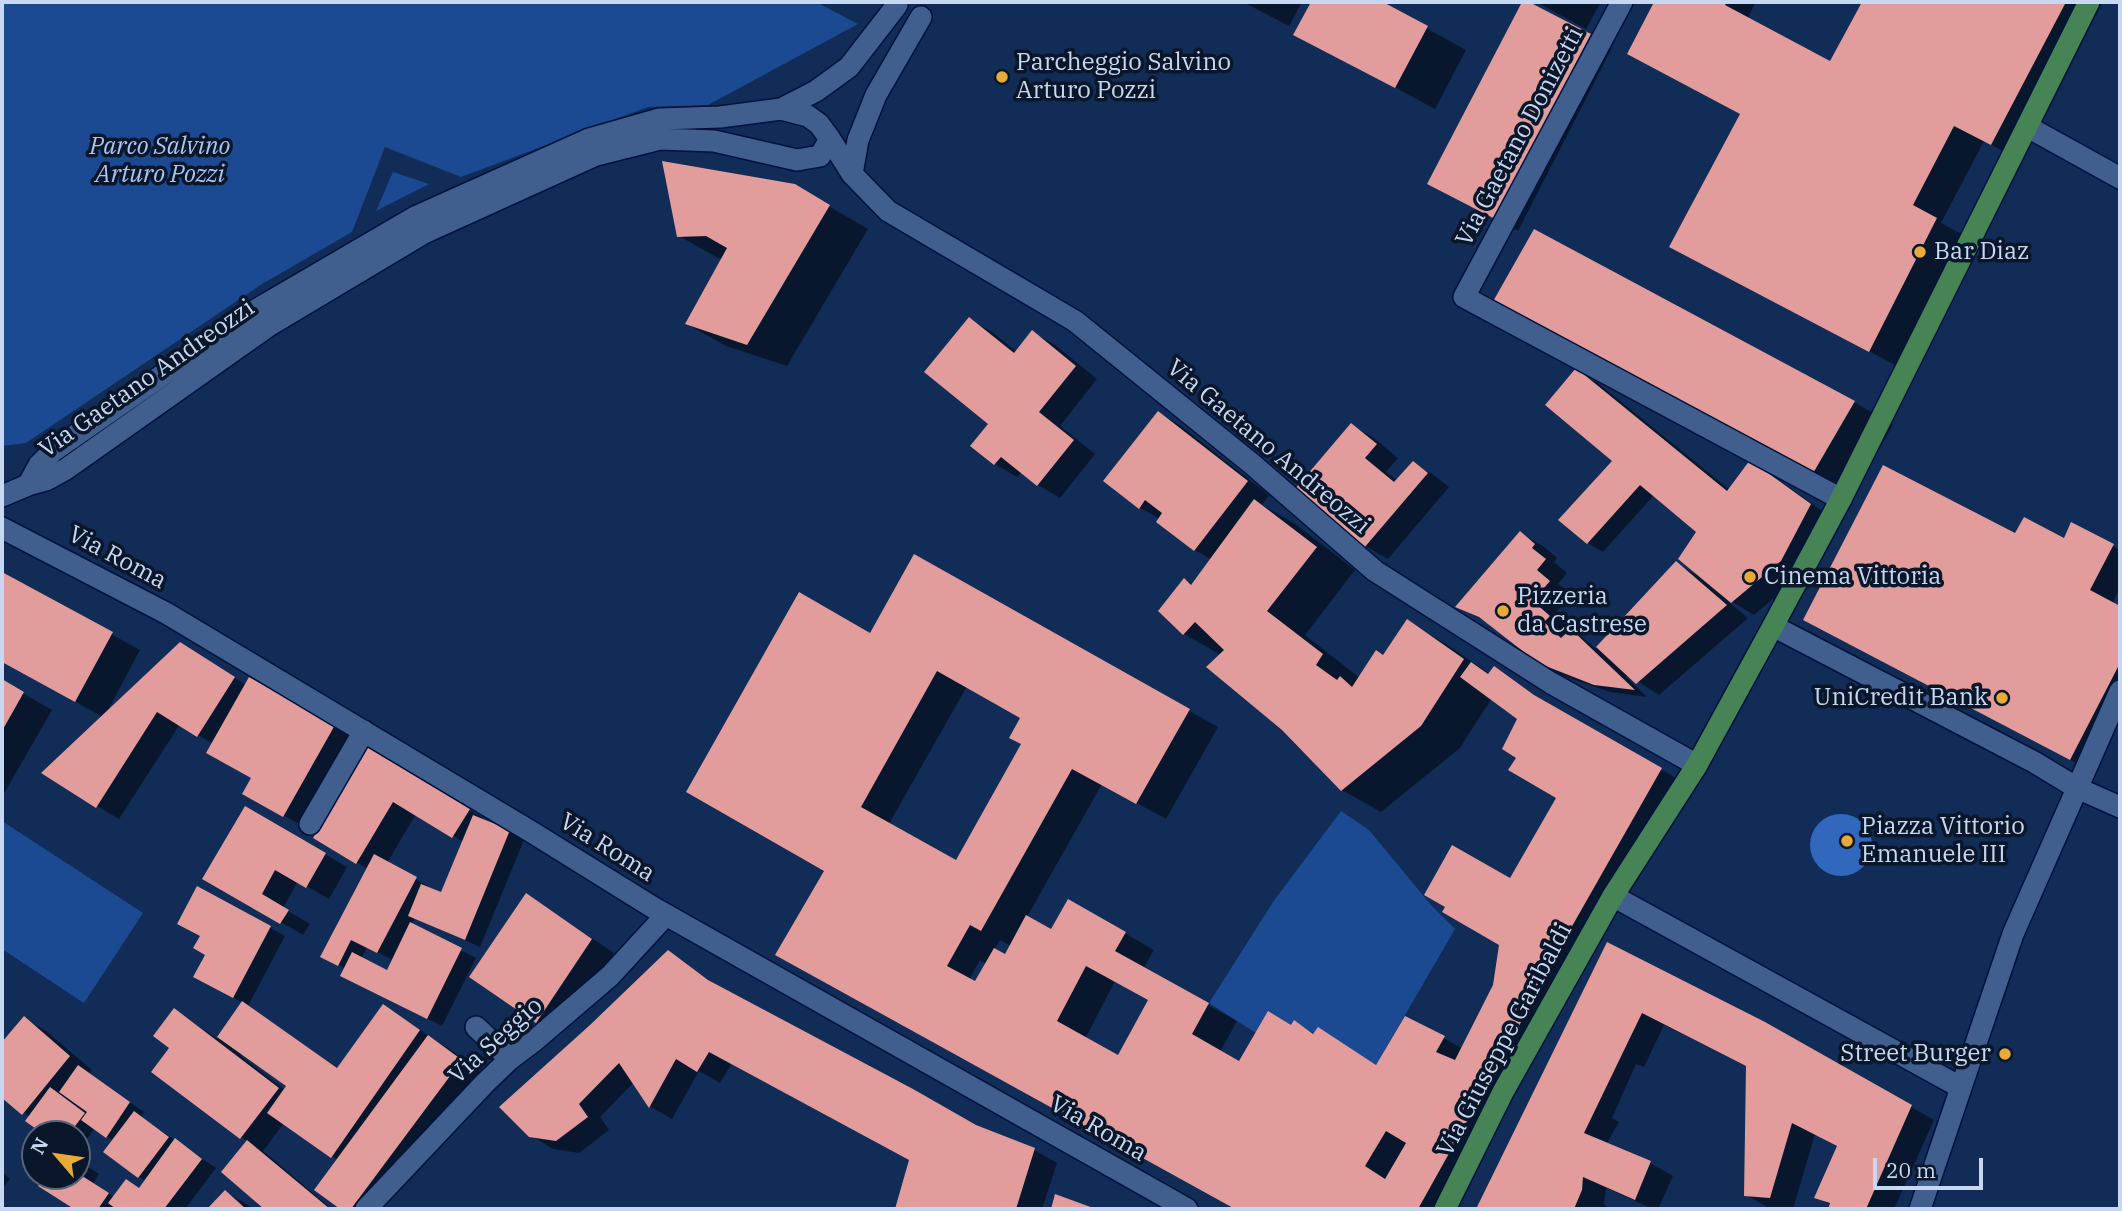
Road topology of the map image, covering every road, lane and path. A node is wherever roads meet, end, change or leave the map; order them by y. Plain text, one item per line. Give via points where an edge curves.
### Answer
1 (1622, 2) edge
2 (2089, 2) edge
3 (897, 5) dead end
4 (920, 17) dead end
5 (780, 109) junction
6 (2028, 127) junction
7 (830, 139) junction
8 (852, 174) junction
9 (2120, 178) edge
10 (28, 485) junction
11 (2, 496) edge
12 (1841, 499) junction
13 (2, 527) edge
14 (1773, 626) junction
15 (2120, 691) edge
16 (364, 732) junction
17 (1697, 765) junction
18 (2077, 788) junction
19 (2120, 807) edge
20 (310, 824) dead end
21 (1613, 896) junction
22 (666, 915) junction
23 (476, 1027) dead end
24 (510, 1059) junction
25 (1960, 1087) junction
26 (366, 1209) edge
27 (1187, 1209) edge
28 (1445, 1209) edge
29 (1920, 1209) edge

1 - 12 street, Via Gaetano Donizetti via 1464,297
2 - 6 main road
3 - 5 street via 849,67
4 - 8 street via 876,94 858,140
5 - 7 street, Via Gaetano Andreozzi via 808,116
5 - 10 street, Via Gaetano Andreozzi via 659,119 589,139 415,217 259,308 53,451
6 - 9 street
6 - 12 main road
7 - 8 street, Via Gaetano Andreozzi
7 - 10 street, Via Gaetano Andreozzi via 820,156 797,160 714,141 660,139 596,155 424,233 270,325 66,469
8 - 17 street, Via Gaetano Andreozzi via 888,211 1074,321 1252,464 1375,571 1551,682
10 - 11 street
12 - 14 main road
13 - 16 street, Via Roma via 166,614
14 - 17 main road
14 - 18 street
15 - 18 street
16 - 20 street
16 - 22 street, Via Roma
17 - 21 main road
18 - 19 street
18 - 25 street via 2013,934
21 - 25 street
21 - 28 main road, Via Giuseppe Garibaldi via 1503,1092
22 - 24 street, Via Seggio via 610,975
22 - 27 street, Via Roma
23 - 24 street
24 - 26 street, Via Seggio
25 - 29 street

